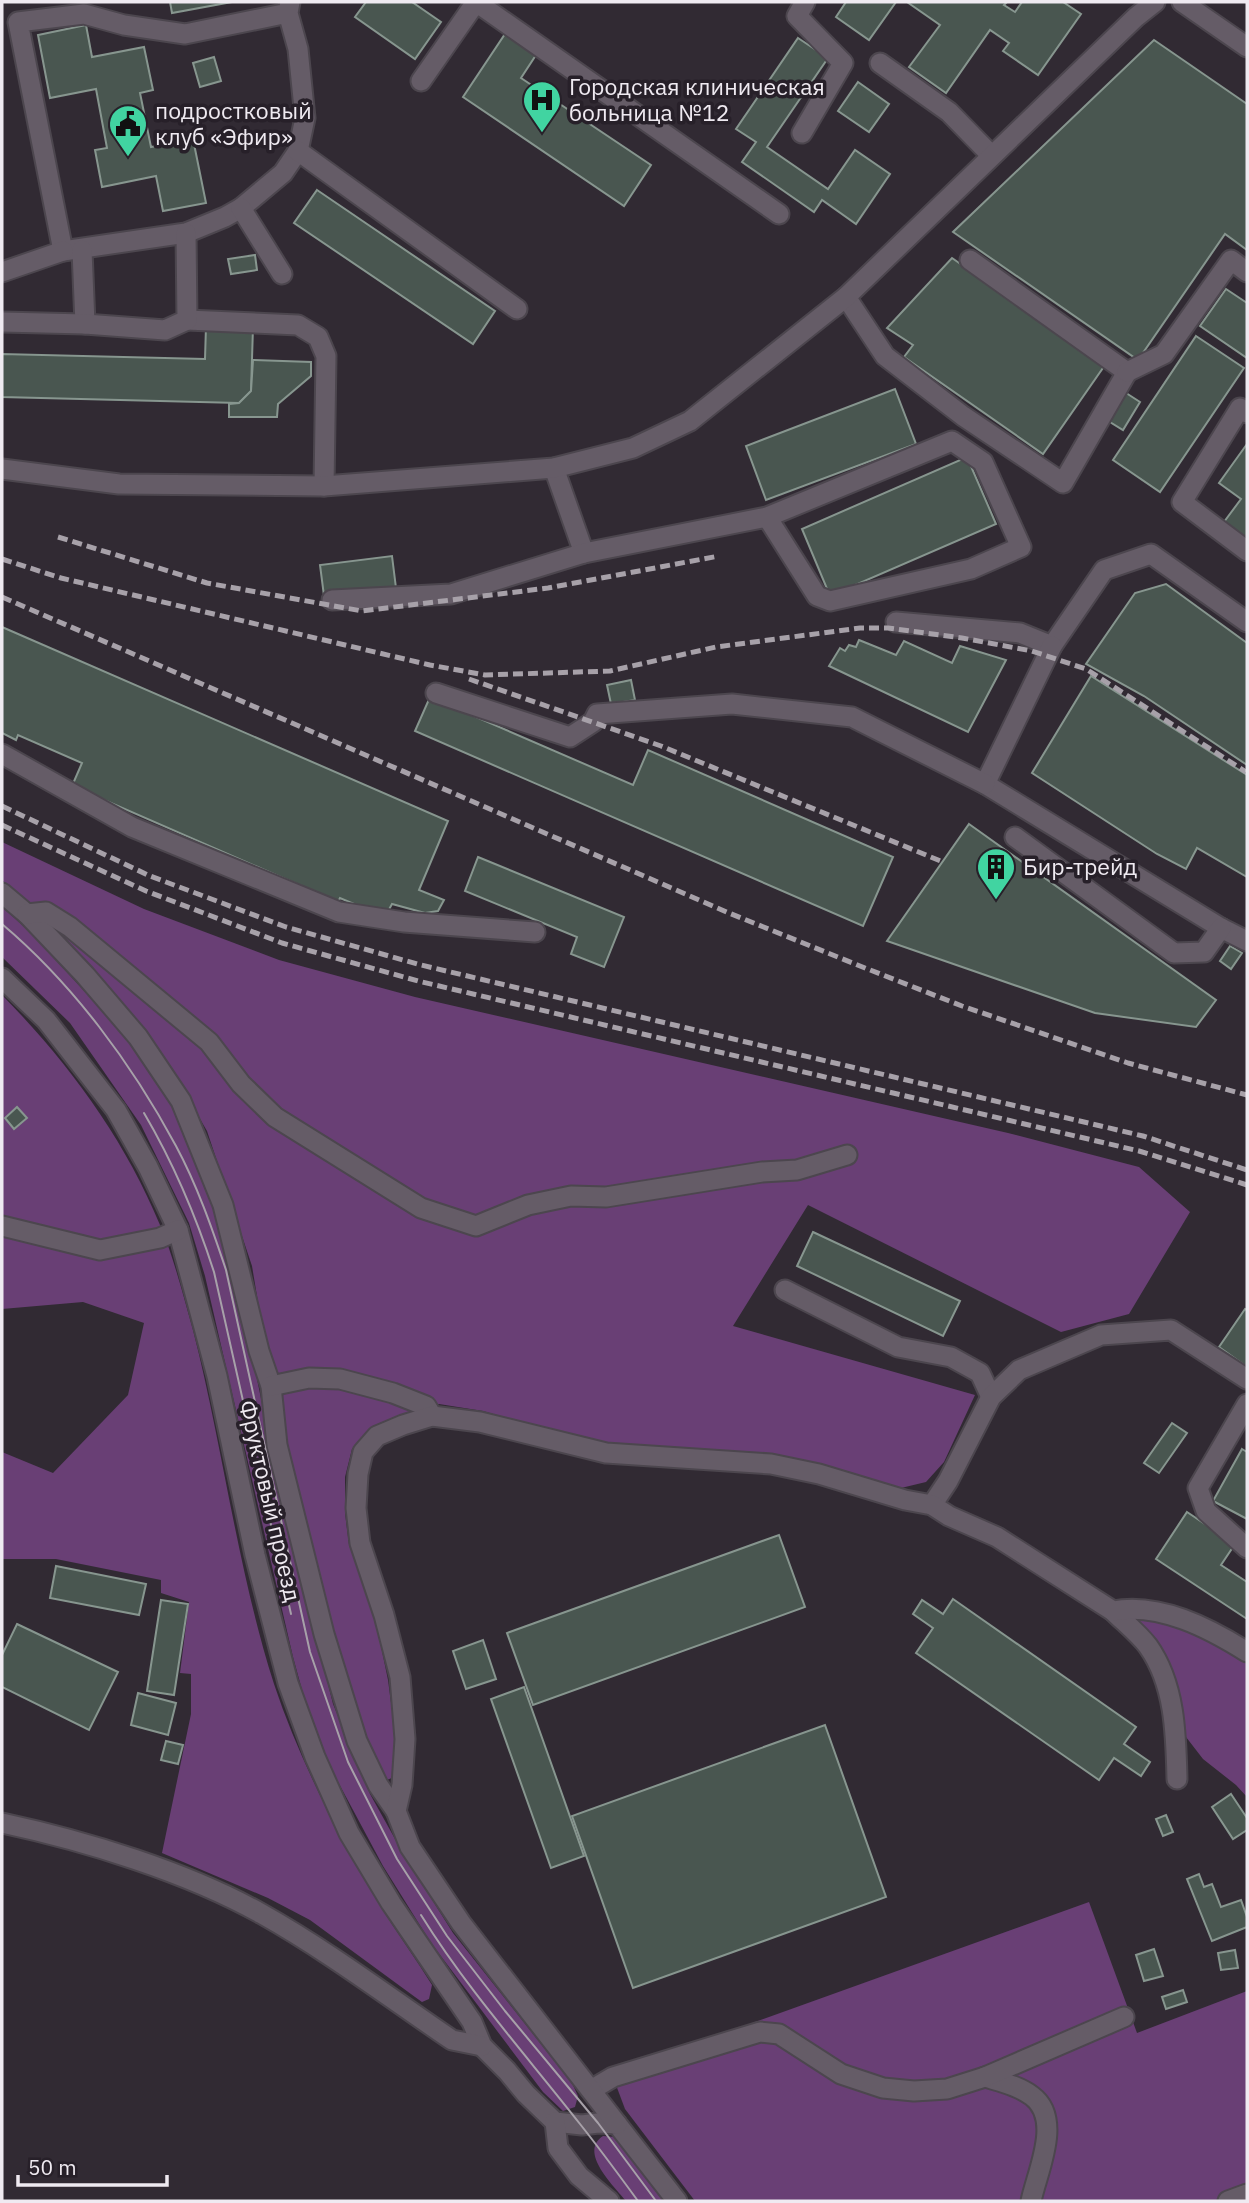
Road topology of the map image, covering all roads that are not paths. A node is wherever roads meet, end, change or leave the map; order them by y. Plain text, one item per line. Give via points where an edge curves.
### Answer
1 (805, 2) edge
2 (1155, 2) edge
3 (1182, 2) edge
4 (289, 7) edge
5 (10, 23) edge
6 (1247, 47) edge
7 (880, 63) dead end
8 (421, 81) dead end
9 (802, 133) dead end
10 (299, 151) junction
11 (991, 155) junction
12 (241, 208) junction
13 (779, 214) dead end
14 (186, 233) junction
15 (73, 250) junction
16 (970, 260) dead end
17 (2, 272) edge
18 (1247, 272) edge
19 (282, 274) dead end
20 (846, 297) junction
21 (517, 309) dead end
22 (187, 320) junction
23 (2, 322) edge
24 (85, 324) junction
25 (1127, 372) junction
26 (1247, 413) edge
27 (554, 468) junction
28 (2, 469) edge
29 (324, 486) junction
30 (767, 517) junction
31 (1247, 551) edge
32 (584, 553) junction
33 (332, 600) dead end
34 (896, 622) dead end
35 (1247, 622) edge
36 (1052, 646) junction
37 (436, 693) dead end
38 (2, 754) edge
39 (985, 784) junction
40 (1015, 837) dead end
41 (2, 893) edge
42 (27, 914) junction
43 (1221, 928) junction
44 (535, 932) dead end
45 (1247, 941) edge
46 (2, 978) edge
47 (847, 1155) dead end
48 (2, 1226) edge
49 (178, 1230) junction
50 (785, 1290) dead end
51 (1247, 1379) edge
52 (271, 1386) junction
53 (991, 1397) junction
54 (1247, 1404) edge
55 (432, 1416) junction
56 (932, 1505) junction
57 (1247, 1548) edge
58 (1113, 1611) junction
59 (1247, 1652) edge
60 (1177, 1779) dead end
61 (396, 1811) junction
62 (2, 1823) edge
63 (1124, 2017) dead end
64 (482, 2046) junction
65 (985, 2077) junction
66 (591, 2090) junction
67 (555, 2122) junction
68 (617, 2124) junction
69 (1247, 2194) edge
70 (609, 2201) edge
71 (677, 2201) edge
72 (1031, 2201) edge
73 (1228, 2201) edge

1 - 9 street via 797,16 843,63
2 - 11 street
3 - 6 street
4 - 5 street via 186,34 84,14
4 - 10 street via 305,118
5 - 15 street
7 - 11 street via 949,112
8 - 13 street via 476,2
10 - 12 street via 283,173
10 - 21 street
11 - 20 street
12 - 14 street
12 - 19 street
14 - 15 street
14 - 22 street
15 - 17 street
15 - 24 street
16 - 25 street
18 - 25 street via 1231,260 1164,354
20 - 25 street via 885,356 962,416 1063,483
20 - 27 street via 690,421 634,448
22 - 24 street via 165,330
22 - 29 street via 298,325 318,337 326,356
23 - 24 street
26 - 31 street via 1240,408 1182,502
27 - 29 street
27 - 32 street
28 - 29 street via 119,484
30 - 30 street via 952,441 984,462 1021,547 971,569 830,601 817,596
30 - 32 street
32 - 33 street via 451,594
34 - 36 street via 1020,633
35 - 36 street via 1151,554 1104,570
36 - 39 street
37 - 39 street via 570,737 597,714 732,704 852,717
38 - 44 street via 132,827 340,912
39 - 43 street
40 - 43 street via 1174,953 1204,952
41 - 42 street
42 - 47 street via 46,912 70,927 209,1042 241,1084 275,1117 421,1208 476,1226 527,1205 571,1196 607,1197 797,1170
42 - 52 street via 138,1037 181,1101 223,1205
43 - 45 street
46 - 49 street, Фруктовый проезд via 46,1020 116,1110
48 - 49 street via 100,1250
49 - 64 street, Фруктовый проезд via 288,1683 314,1757 349,1833 472,2022
50 - 53 street via 898,1346 951,1357 980,1373
51 - 53 street via 1171,1330 1101,1335 1019,1370
52 - 55 street via 309,1378 341,1379 415,1401 426,1406
52 - 61 street via 277,1445 324,1634 356,1741
53 - 56 street
54 - 57 street via 1198,1488 1206,1511
55 - 56 street via 480,1422 606,1453 771,1464
55 - 61 street via 377,1436 363,1452 358,1474 360,1543 400,1677 405,1739
56 - 58 street via 997,1537
58 - 59 street via 1146,1610 1181,1619
58 - 60 street via 1160,1665 1169,1693
61 - 66 street via 410,1847 461,1923
62 - 64 street via 99,1849 222,1893 299,1936 452,2040
63 - 65 street
64 - 67 street, Фруктовый проезд
65 - 66 street via 947,2089 883,2088 841,2074 779,2034 760,2032 613,2077
65 - 72 street via 1034,2097 1045,2113 1046,2142
66 - 68 street
67 - 68 street
67 - 70 street via 558,2148 579,2176
68 - 71 street
69 - 73 street

